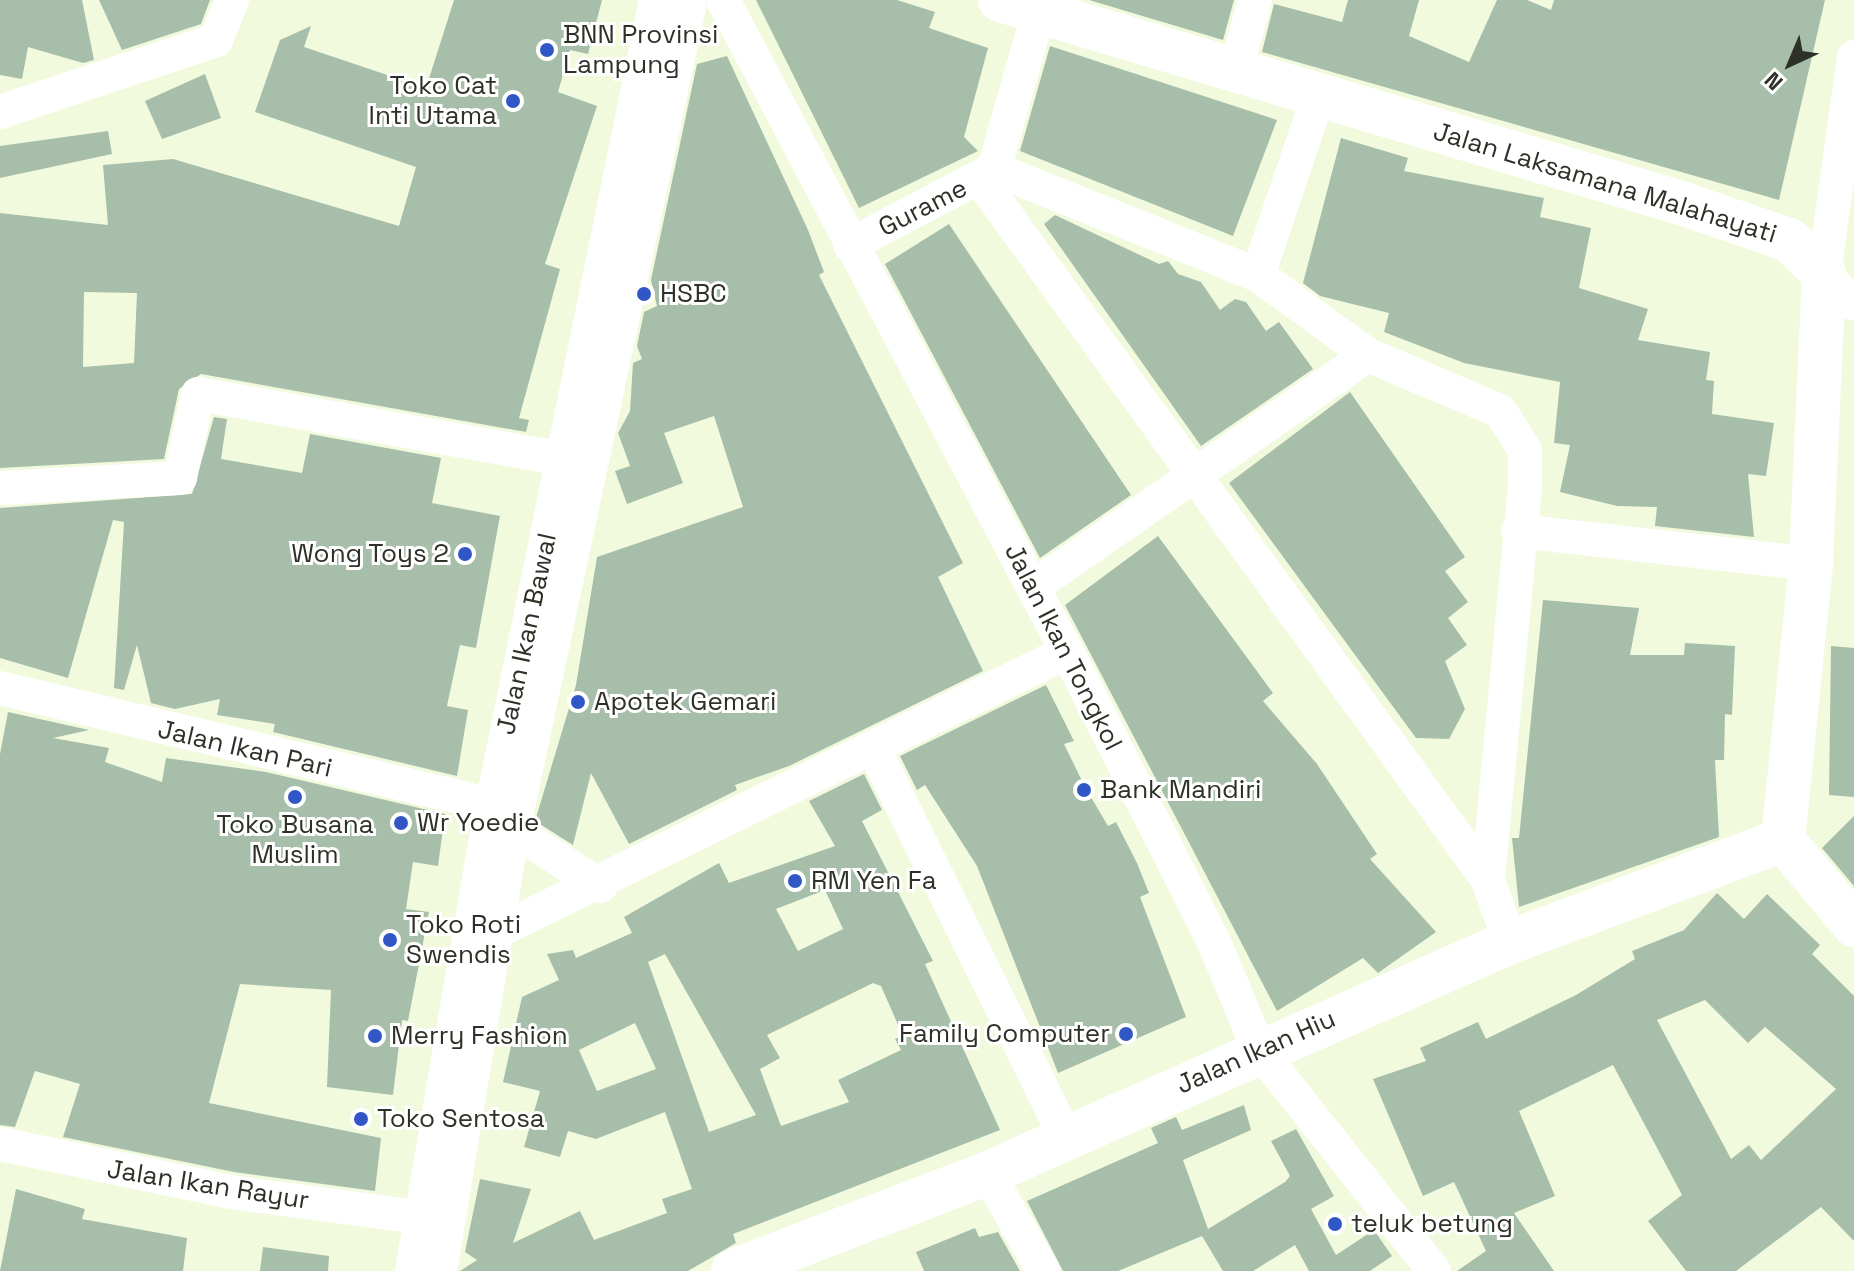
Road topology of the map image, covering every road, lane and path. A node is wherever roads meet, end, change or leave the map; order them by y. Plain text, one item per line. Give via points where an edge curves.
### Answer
1 (232, 0) edge
2 (723, 0) edge
3 (1255, 0) edge
4 (673, 2) edge
5 (1027, 4) edge
6 (1854, 57) edge
7 (1236, 70) junction
8 (1318, 97) junction
9 (0, 112) edge
10 (987, 174) junction
11 (850, 245) junction
12 (1258, 275) junction
13 (1839, 289) edge
14 (1368, 355) junction
15 (563, 459) junction
16 (1195, 473) junction
17 (0, 488) edge
18 (1518, 531) junction
19 (1811, 564) junction
20 (1033, 587) junction
21 (1067, 652) junction
22 (0, 688) edge
23 (874, 749) junction
24 (503, 817) junction
25 (1783, 840) junction
26 (1488, 880) junction
27 (601, 886) junction
28 (1854, 925) edge
29 (500, 930) junction
30 (1510, 942) junction
31 (1259, 1050) junction
32 (1065, 1136) junction
33 (0, 1144) edge
34 (988, 1173) junction
35 (418, 1217) junction
36 (412, 1271) edge
37 (440, 1271) edge
38 (733, 1271) edge
39 (1043, 1271) edge
40 (1434, 1271) edge

1 - 9 street via 216,40
2 - 4 street
2 - 11 street, Jalan Ikan Tongkol
3 - 7 street
4 - 15 street, Jalan Ikan Bawal
4 - 24 street, Jalan Ikan Bawal
5 - 7 main road, Jalan Laksamana Malahayati
5 - 10 street
6 - 13 street
7 - 8 main road, Jalan Laksamana Malahayati
8 - 12 street
8 - 13 main road, Jalan Laksamana Malahayati via 1789,240
10 - 11 street, Gurame
10 - 12 street
10 - 16 street
11 - 20 street, Jalan Ikan Tongkol
12 - 14 street
13 - 19 main road
14 - 16 street
14 - 18 street via 1500,411 1525,450
15 - 17 street via 198,394 180,478
15 - 24 street, Jalan Ikan Bawal
16 - 20 street
16 - 26 street
18 - 19 street
18 - 26 street
19 - 25 main road
20 - 21 street, Jalan Ikan Tongkol
21 - 23 street
21 - 31 street, Jalan Ikan Tongkol via 1214,942
22 - 24 street, Jalan Ikan Pari
23 - 27 street
23 - 32 street
24 - 27 street, Jalan Ikan Pari
24 - 29 street, Jalan Ikan Bawal
24 - 35 street, Jalan Ikan Bawal
25 - 28 main road
25 - 30 main road, Jalan Ikan Hiu
26 - 30 street
27 - 29 street
29 - 37 street, Jalan Ikan Bawal
30 - 31 main road, Jalan Ikan Hiu
31 - 32 main road, Jalan Ikan Hiu
31 - 40 street, Jalan Ikan Tongkol
32 - 34 main road, Jalan Ikan Hiu
33 - 35 street, Jalan Ikan Rayur via 231,1192
34 - 38 main road, Jalan Ikan Hiu
34 - 39 street
35 - 36 street, Jalan Ikan Bawal

